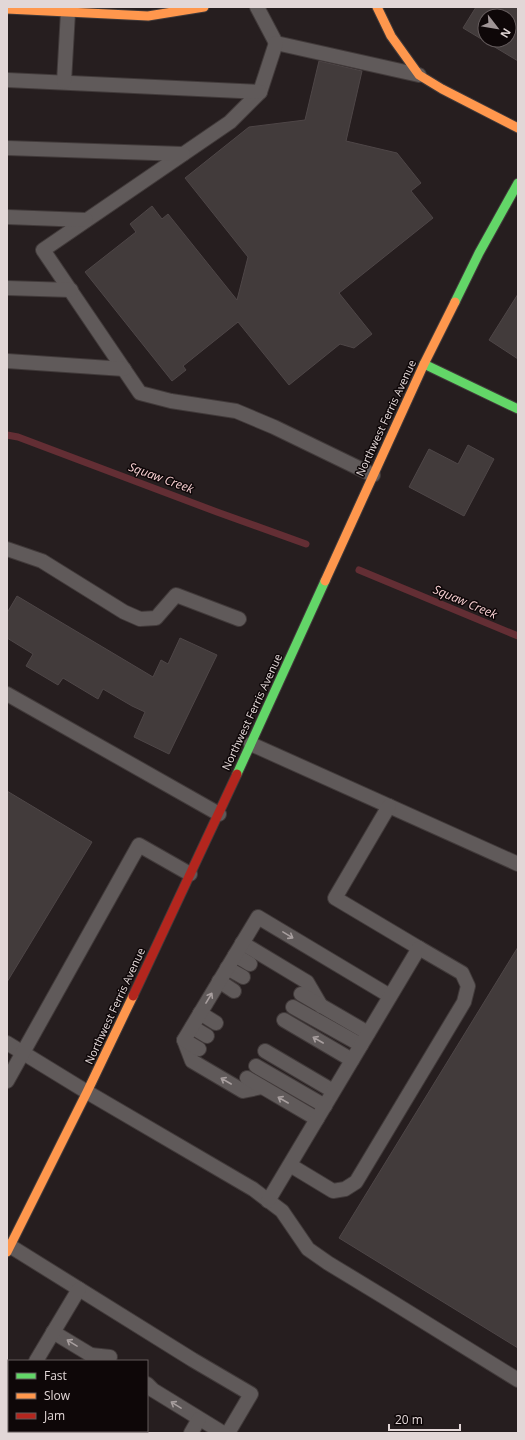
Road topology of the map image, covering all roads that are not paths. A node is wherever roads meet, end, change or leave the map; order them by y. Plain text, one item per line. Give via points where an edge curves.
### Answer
1 (204, 7) edge
2 (256, 7) edge
3 (377, 7) edge
4 (7, 9) edge
5 (68, 12) junction
6 (276, 43) junction
7 (419, 75) junction
8 (7, 80) edge
9 (64, 82) junction
10 (260, 92) junction
11 (518, 128) edge
12 (7, 148) edge
13 (183, 154) junction
14 (518, 183) edge
15 (7, 217) edge
16 (86, 220) junction
17 (7, 288) edge
18 (71, 290) junction
19 (7, 361) edge
20 (424, 364) junction
21 (124, 369) junction
22 (518, 409) edge
23 (373, 475) junction
24 (7, 549) edge
25 (239, 619) dead end
26 (7, 694) edge
27 (251, 744) junction
28 (389, 806) junction
29 (218, 814) junction
30 (518, 864) edge
31 (190, 874) junction
32 (419, 948) junction
33 (239, 949) junction
34 (250, 964) dead end
35 (227, 968) junction
36 (243, 977) dead end
37 (219, 981) junction
38 (234, 991) dead end
39 (301, 994) dead end
40 (390, 996) junction
41 (321, 1006) junction
42 (293, 1007) dead end
43 (200, 1013) junction
44 (284, 1020) dead end
45 (216, 1023) dead end
46 (192, 1027) junction
47 (368, 1033) junction
48 (207, 1036) dead end
49 (184, 1040) junction
50 (7, 1043) edge
51 (361, 1045) junction
52 (199, 1049) dead end
53 (265, 1052) dead end
54 (24, 1053) junction
55 (352, 1060) junction
56 (256, 1066) dead end
57 (247, 1078) dead end
58 (7, 1081) edge
59 (262, 1087) junction
60 (87, 1092) junction
61 (333, 1092) junction
62 (325, 1106) junction
63 (317, 1119) junction
64 (290, 1165) junction
65 (268, 1201) junction
66 (9, 1249) edge
67 (79, 1289) junction
68 (53, 1332) junction
69 (110, 1357) dead end
70 (93, 1358) edge
71 (37, 1360) edge
72 (518, 1380) edge
73 (149, 1388) edge
74 (199, 1419) junction
75 (191, 1433) edge
76 (223, 1433) edge
77 (228, 1433) edge

1 - 5 street via 148,16
2 - 6 lane
3 - 7 street via 391,36
4 - 5 street
5 - 9 lane
6 - 7 lane
6 - 10 lane
7 - 11 street
8 - 9 lane
9 - 10 lane
10 - 13 lane via 230,122
12 - 13 lane
13 - 16 lane
14 - 20 street, Northwest Ferris Avenue via 478,253
15 - 16 lane
16 - 18 lane via 43,250
17 - 18 lane
18 - 21 lane
19 - 21 lane
20 - 22 street
20 - 23 street, Northwest Ferris Avenue
21 - 23 lane via 140,394 236,411
23 - 27 street, Northwest Ferris Avenue
24 - 25 lane via 42,561 124,612 140,619 156,618 176,595
26 - 29 lane
27 - 28 lane
27 - 29 street, Northwest Ferris Avenue
28 - 30 lane
28 - 32 lane via 335,898
29 - 31 street, Northwest Ferris Avenue
31 - 54 lane via 139,844
31 - 60 street, Northwest Ferris Avenue
32 - 40 lane
32 - 64 lane via 462,973 468,986 464,1002 356,1182 345,1189 333,1191
33 - 34 lane
33 - 35 lane
33 -> 40 lane via 258,917
33 - 41 lane via 307,982
35 - 36 lane
35 - 37 lane
37 - 38 lane
43 -> 37 lane
39 - 41 lane
40 - 47 lane
41 - 47 lane
42 - 51 lane
43 - 45 lane
43 - 46 lane
55 -> 44 lane
46 - 48 lane
46 - 49 lane
47 - 51 lane
49 - 52 lane
59 -> 49 lane via 244,1091 192,1062
50 - 54 lane
51 - 55 lane
53 - 61 lane
54 - 58 lane
54 - 60 lane
55 - 61 lane
56 - 62 lane
57 - 59 lane
63 -> 59 lane
60 - 65 lane via 247,1186
60 - 66 street, Northwest Ferris Avenue
61 - 62 lane
62 - 63 lane
63 - 64 lane
64 - 65 lane
65 - 72 lane via 282,1211 308,1249
66 - 67 lane
67 - 68 lane
67 - 77 lane via 251,1394
70 -> 68 lane
68 - 71 lane
69 - 70 lane
74 -> 73 lane
74 - 75 lane
74 - 76 lane

